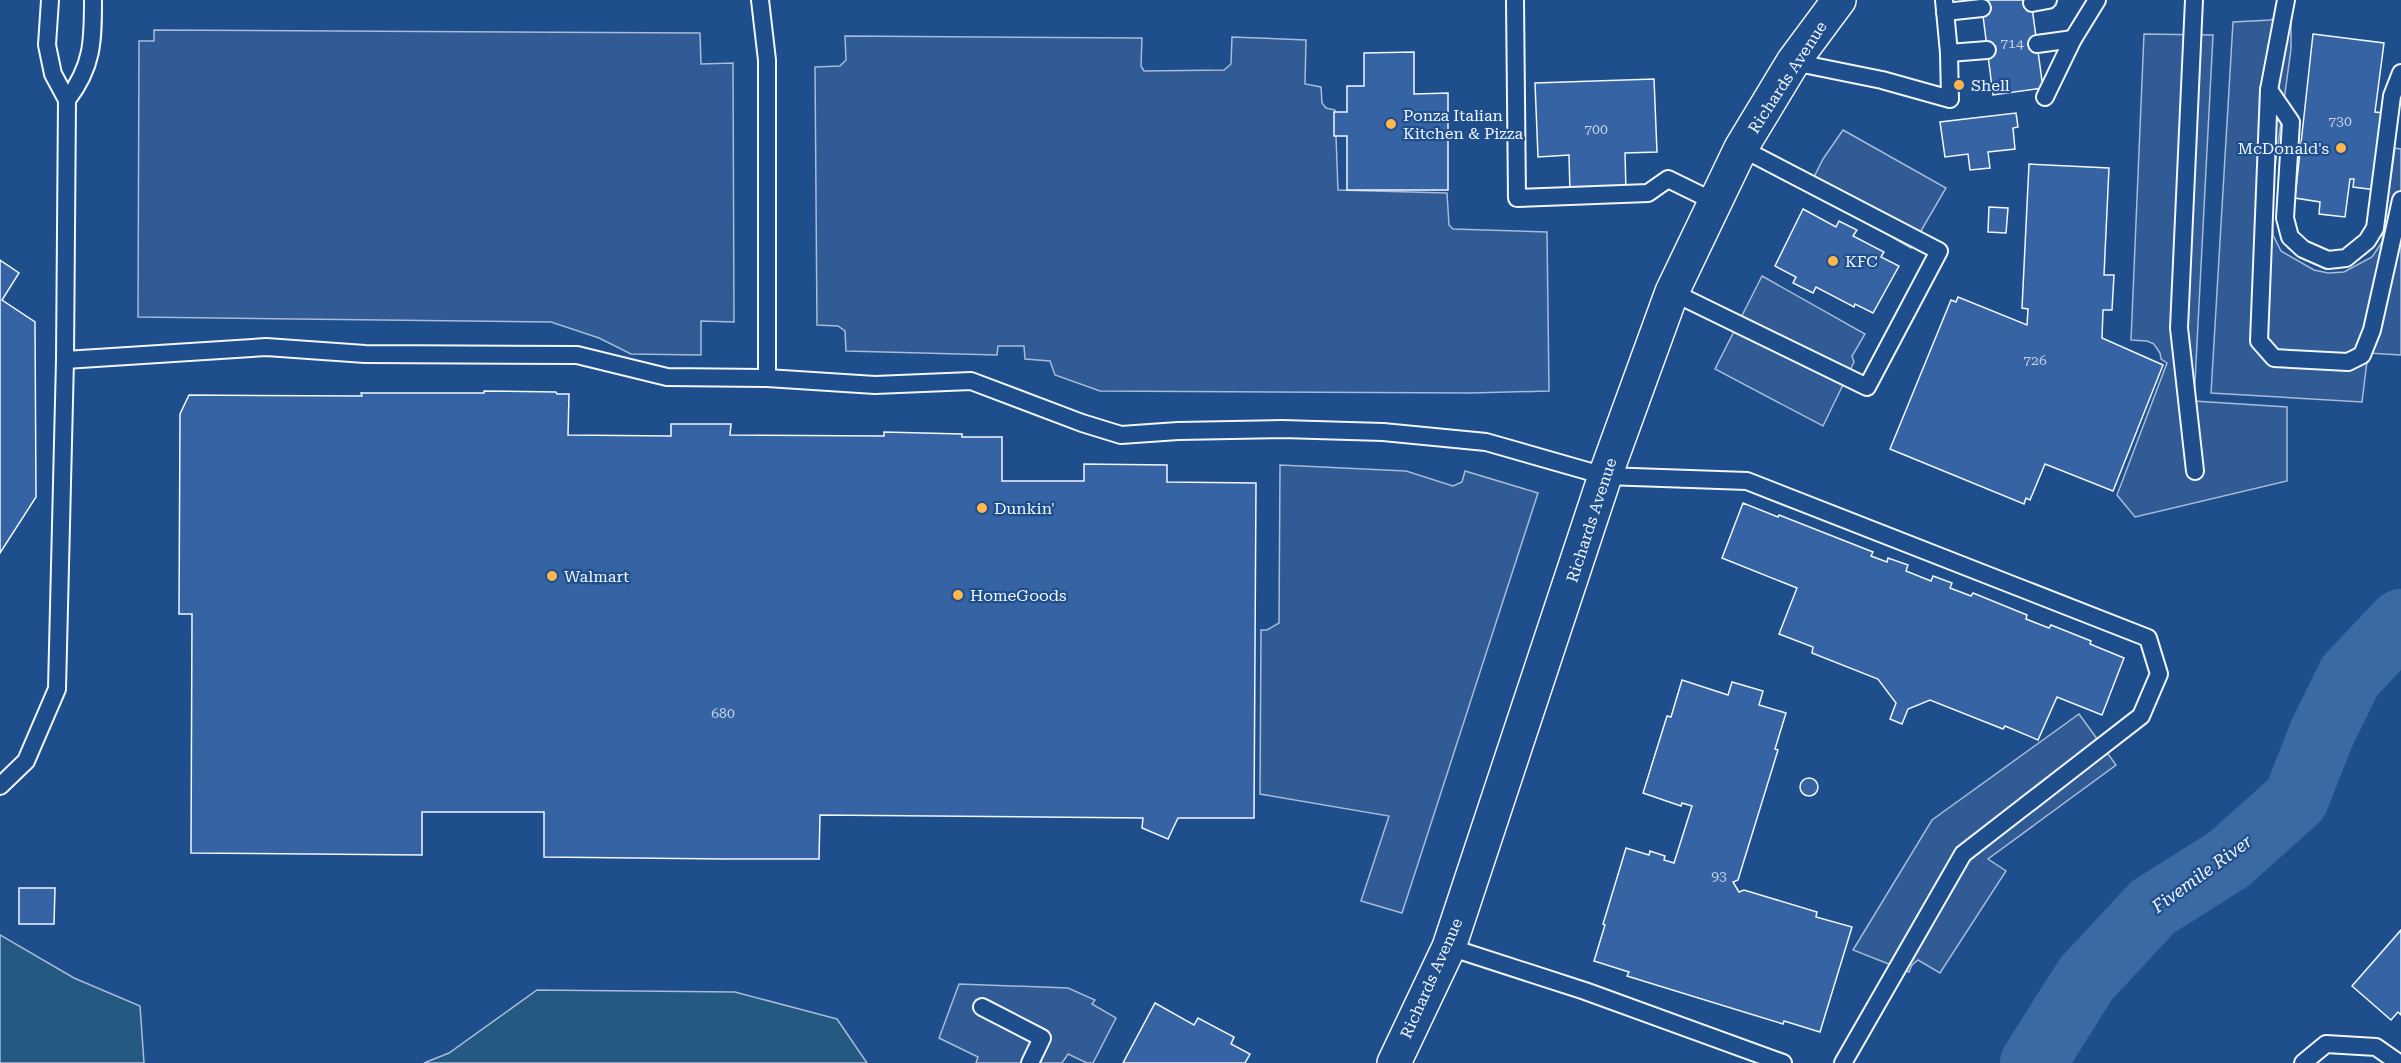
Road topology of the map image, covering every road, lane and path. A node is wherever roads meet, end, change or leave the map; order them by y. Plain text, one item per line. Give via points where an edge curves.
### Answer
1 (50, 0) edge
2 (93, 0) edge
3 (760, 0) edge
4 (1515, 0) edge
5 (1839, 0) edge
6 (2097, 0) edge
7 (2194, 0) edge
8 (2286, 0) edge
9 (1945, 6) edge
10 (1982, 8) dead end
11 (2073, 39) junction
12 (2037, 44) dead end
13 (1987, 50) dead end
14 (1949, 53) junction
15 (1793, 62) junction
16 (2401, 73) edge
17 (2269, 90) junction
18 (2045, 97) dead end
19 (67, 100) junction
20 (1741, 148) junction
21 (2401, 200) edge
22 (1715, 202) junction
23 (1672, 292) junction
24 (65, 360) junction
25 (767, 378) junction
26 (2195, 471) dead end
27 (1605, 476) junction
28 (1, 784) edge
29 (1449, 947) junction
30 (982, 1007) dead end
31 (1030, 1063) edge
32 (1394, 1063) edge
33 (1783, 1063) edge
34 (1843, 1063) edge
35 (2303, 1063) edge
36 (2399, 1063) edge

1 - 19 lane via 47,45 53,74
2 - 19 lane via 88,65
3 - 25 lane via 767,60
4 - 22 lane via 1517,198 1648,193 1668,179
5 - 15 street, Richards Avenue
6 - 11 lane
7 - 26 lane via 2179,328
8 - 17 lane
9 - 10 lane
9 - 14 lane
11 - 12 lane
11 - 18 lane
13 - 14 lane
14 - 15 lane via 1950,99
15 - 20 street, Richards Avenue
16 - 17 lane via 2392,96 2375,228 2367,241 2346,258 2328,260 2303,249 2290,237 2285,218 2291,122
17 - 21 lane via 2259,341 2274,358 2348,362 2362,355 2372,330
19 - 24 lane
20 - 22 street, Richards Avenue
20 - 23 lane via 1939,251 1868,387
22 - 23 street, Richards Avenue
23 - 27 street, Richards Avenue
24 - 25 lane via 266,347 365,354 577,355 667,377
24 - 28 lane via 57,689 26,761
25 - 27 lane via 875,385 971,381 1121,435 1258,430 1383,432 1486,442
27 - 29 street, Richards Avenue
27 - 34 lane via 1747,481 2148,638 2159,674 2141,716 1963,854
29 - 32 street, Richards Avenue
29 - 33 lane via 1586,991
30 - 31 lane via 1042,1038
35 - 36 lane via 2326,1044 2376,1047

